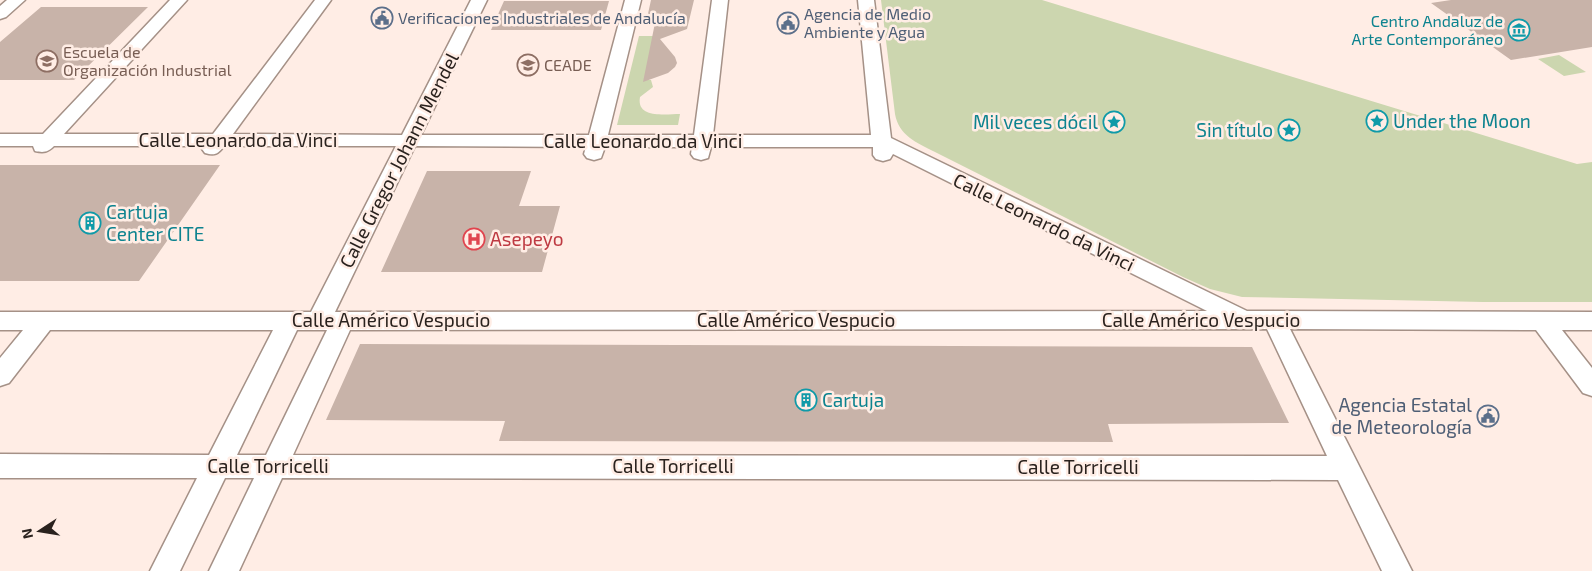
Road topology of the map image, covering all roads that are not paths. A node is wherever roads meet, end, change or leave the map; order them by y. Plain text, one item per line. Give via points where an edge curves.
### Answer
1 (17, 0) edge
2 (179, 0) edge
3 (323, 0) edge
4 (480, 0) edge
5 (633, 0) edge
6 (720, 0) edge
7 (866, 0) edge
8 (0, 14) edge
9 (0, 140) edge
10 (43, 146) junction
11 (214, 146) junction
12 (405, 147) junction
13 (596, 147) junction
14 (702, 148) junction
15 (882, 148) junction
16 (0, 151) edge
17 (290, 320) junction
18 (331, 320) junction
19 (1208, 320) junction
20 (1244, 320) junction
21 (1274, 320) junction
22 (0, 321) edge
23 (44, 321) junction
24 (1542, 321) junction
25 (1592, 321) edge
26 (0, 376) edge
27 (1592, 386) edge
28 (0, 466) edge
29 (217, 466) junction
30 (274, 466) junction
31 (1346, 468) junction
32 (165, 571) edge
33 (224, 571) edge
34 (1398, 571) edge

1 - 8 street
2 - 10 street
3 - 11 street
4 - 12 street, Calle Gregor Johann Mendel
5 - 13 street
6 - 14 street
7 - 15 street
9 - 10 street, Calle Leonardo da Vinci
10 - 11 street, Calle Leonardo da Vinci
10 - 16 street, Calle Leonardo da Vinci
11 - 12 street, Calle Leonardo da Vinci
12 - 13 street, Calle Leonardo da Vinci
12 - 18 street, Calle Gregor Johann Mendel
13 - 14 street, Calle Leonardo da Vinci
14 - 15 street, Calle Leonardo da Vinci via 861,152
15 - 19 street, Calle Leonardo da Vinci
15 - 20 street, Calle Leonardo da Vinci
17 - 18 street, Calle Américo Vespucio
17 - 23 street, Calle Américo Vespucio
17 - 29 street
18 - 19 street, Calle Américo Vespucio
18 - 30 street, Calle Gregor Johann Mendel
19 - 20 street, Calle Américo Vespucio
20 - 21 street, Calle Américo Vespucio
21 - 24 street, Calle Américo Vespucio
21 - 31 street
22 - 23 street, Calle Américo Vespucio
23 - 26 street
24 - 25 street, Calle Américo Vespucio
24 - 27 street
28 - 29 street, Calle Torricelli
29 - 30 street, Calle Torricelli
29 - 32 street
30 - 31 street, Calle Torricelli
30 - 33 street, Calle Gregor Johann Mendel
31 - 34 street

